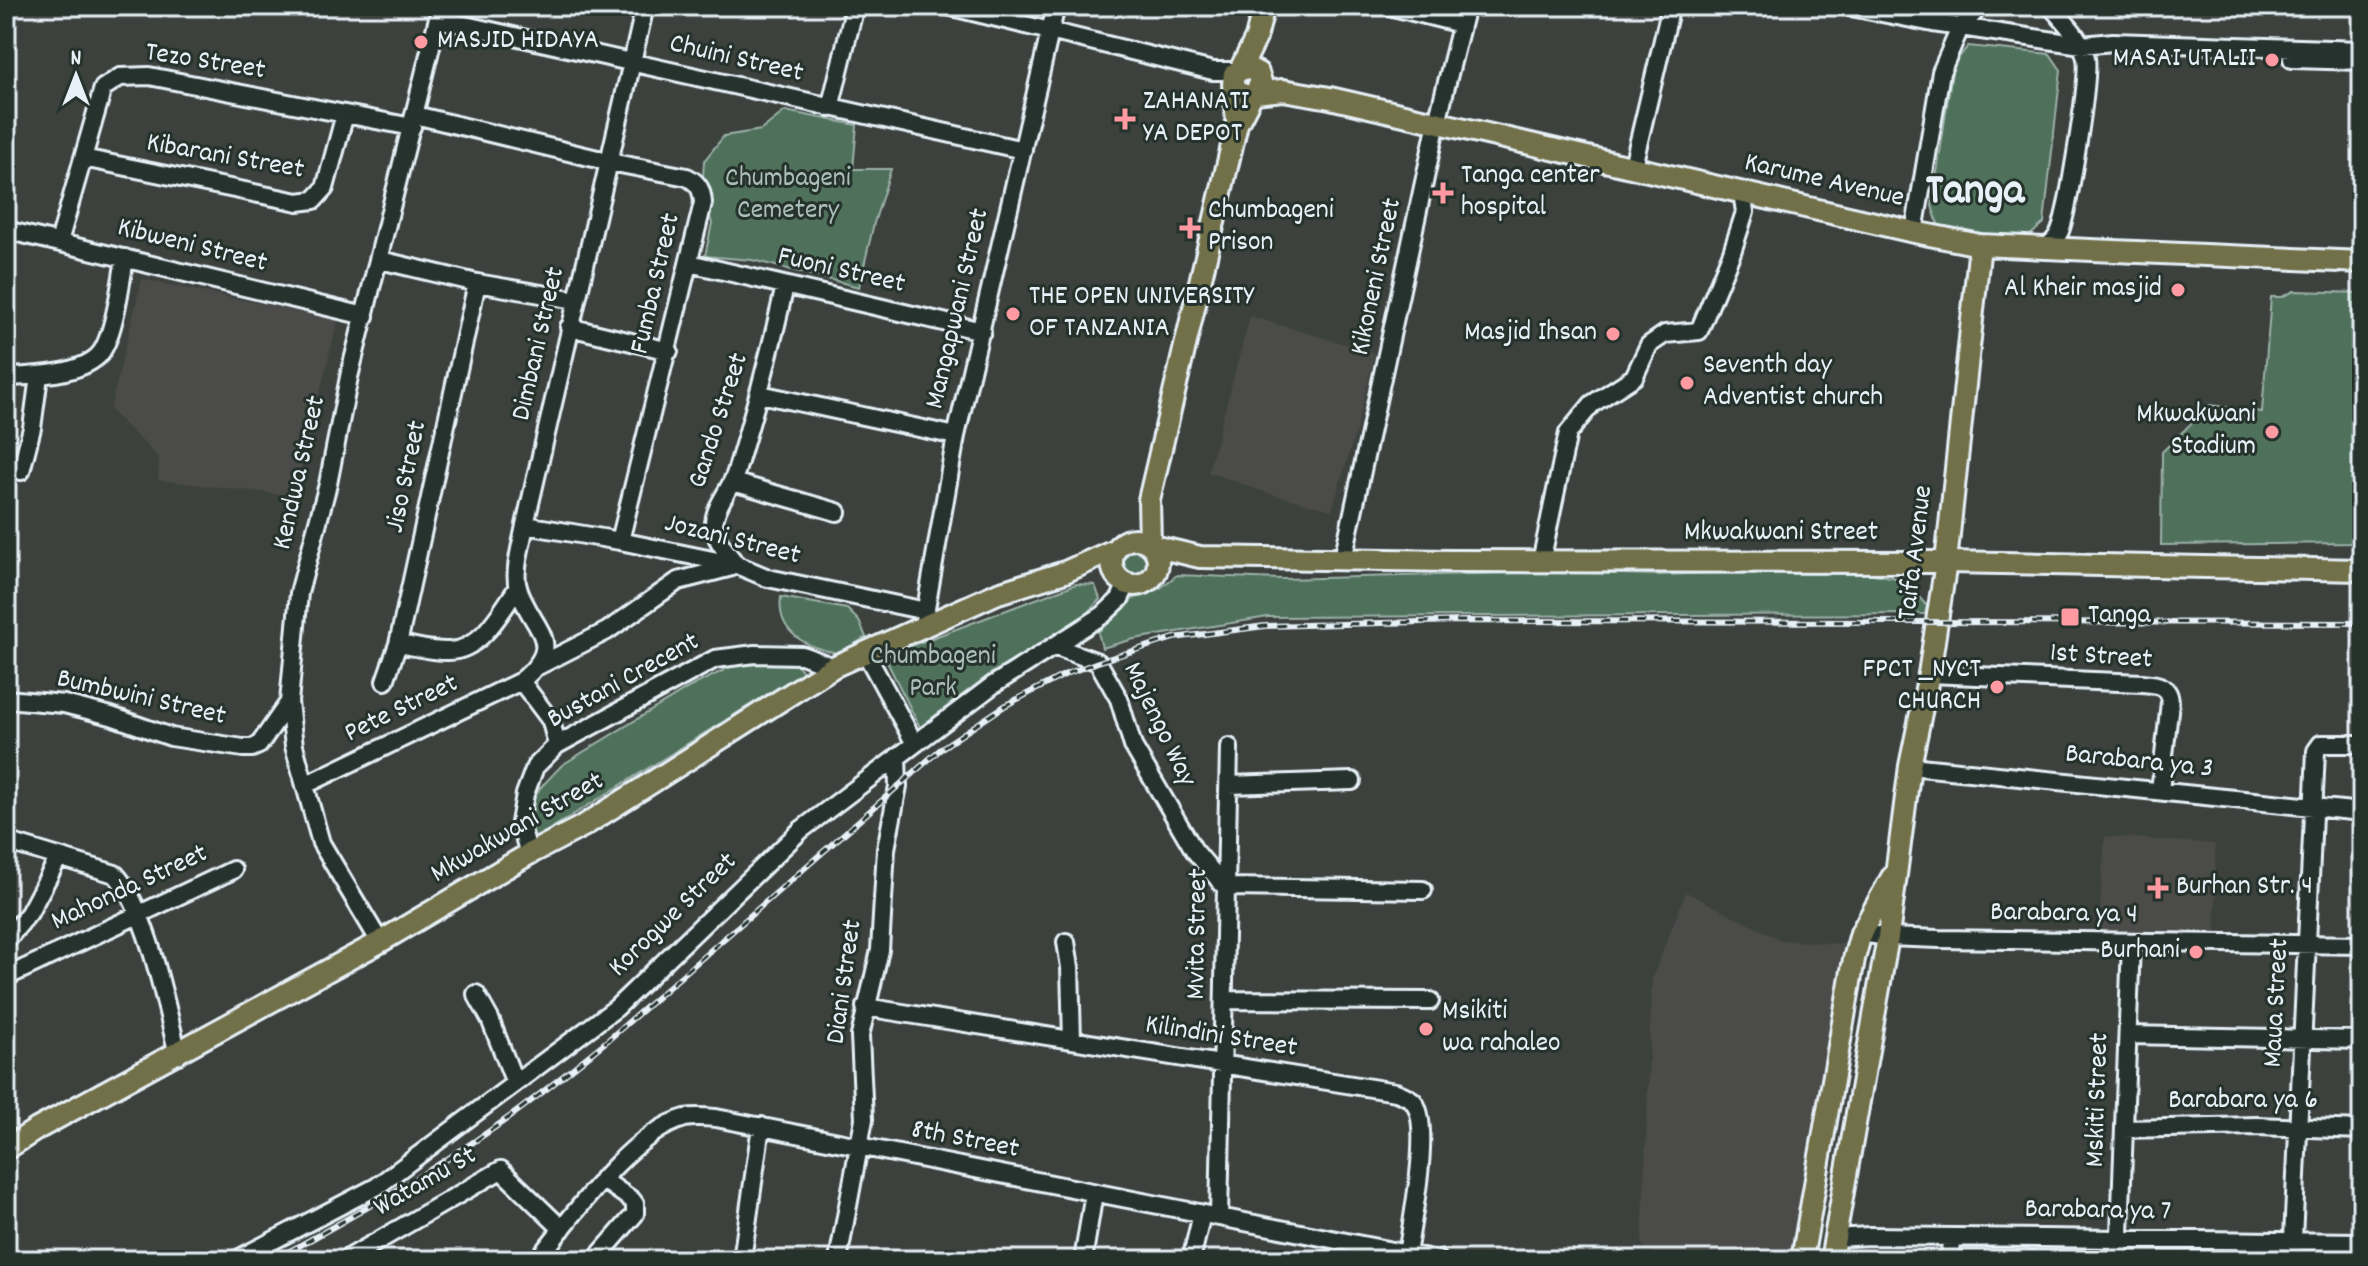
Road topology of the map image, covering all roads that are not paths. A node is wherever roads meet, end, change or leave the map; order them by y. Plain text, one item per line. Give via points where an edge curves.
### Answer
1 (645, 6) edge
2 (855, 6) edge
3 (948, 6) edge
4 (1056, 6) edge
5 (1264, 6) edge
6 (1389, 6) edge
7 (1466, 6) edge
8 (1671, 6) edge
9 (1846, 6) edge
10 (1980, 6) edge
11 (2051, 6) edge
12 (440, 12) edge
13 (1461, 24) junction
14 (1960, 28) junction
15 (1050, 30) junction
16 (2087, 45) junction
17 (2362, 50) edge
18 (2362, 61) edge
19 (632, 63) junction
20 (1247, 82) junction
21 (830, 108) junction
22 (345, 114) junction
23 (414, 121) junction
24 (1437, 122) junction
25 (1023, 150) junction
26 (83, 158) junction
27 (610, 162) junction
28 (1633, 166) junction
29 (1742, 192) junction
30 (6, 230) edge
31 (1914, 232) junction
32 (59, 242) junction
33 (1980, 245) junction
34 (2043, 249) junction
35 (125, 258) junction
36 (380, 260) junction
37 (2362, 262) edge
38 (689, 263) junction
39 (477, 283) junction
40 (785, 286) junction
41 (576, 300) junction
42 (365, 316) junction
43 (569, 327) junction
44 (982, 331) junction
45 (669, 351) junction
46 (39, 376) junction
47 (6, 377) edge
48 (760, 394) junction
49 (956, 436) junction
50 (21, 471) dead end
51 (733, 482) junction
52 (1149, 500) junction
53 (837, 512) dead end
54 (525, 525) junction
55 (620, 541) junction
56 (1120, 545) junction
57 (1152, 545) junction
58 (1200, 557) junction
59 (1343, 559) junction
60 (1541, 562) junction
61 (1946, 562) junction
62 (737, 565) junction
63 (2362, 570) edge
64 (1065, 572) junction
65 (1155, 574) junction
66 (1122, 580) junction
67 (518, 587) junction
68 (924, 618) junction
69 (398, 644) junction
70 (1056, 647) junction
71 (865, 652) junction
72 (538, 666) junction
73 (833, 667) junction
74 (1929, 674) junction
75 (385, 681) dead end
76 (521, 681) junction
77 (6, 699) edge
78 (289, 702) junction
79 (915, 744) junction
80 (2362, 744) edge
81 (557, 745) junction
82 (1229, 747) dead end
83 (897, 757) junction
84 (1910, 766) junction
85 (1352, 781) dead end
86 (305, 785) junction
87 (1229, 785) junction
88 (2160, 791) junction
89 (2313, 806) junction
90 (2362, 812) edge
91 (6, 841) edge
92 (529, 854) junction
93 (59, 857) junction
94 (1897, 867) junction
95 (233, 870) dead end
96 (1225, 887) junction
97 (1423, 890) dead end
98 (139, 914) junction
99 (1861, 933) junction
100 (1888, 937) junction
101 (6, 941) edge
102 (380, 942) junction
103 (1066, 942) dead end
104 (2131, 943) junction
105 (2307, 944) junction
106 (2362, 945) edge
107 (6, 977) edge
108 (476, 994) dead end
109 (1224, 1000) junction
110 (1430, 1001) dead end
111 (865, 1007) junction
112 (2128, 1035) junction
113 (2302, 1038) junction
114 (1072, 1040) junction
115 (2362, 1040) edge
116 (1838, 1046) junction
117 (1867, 1050) junction
118 (178, 1055) junction
119 (1222, 1064) junction
120 (515, 1083) junction
121 (761, 1126) junction
122 (2297, 1127) junction
123 (2124, 1129) junction
124 (2362, 1130) edge
125 (860, 1146) junction
126 (6, 1149) edge
127 (602, 1179) junction
128 (1094, 1193) junction
129 (1210, 1216) junction
130 (562, 1229) junction
131 (1951, 1237) junction
132 (1834, 1238) junction
133 (2119, 1238) junction
134 (2293, 1240) junction
135 (2362, 1242) edge
136 (1407, 1255) junction
137 (236, 1260) edge
138 (345, 1260) edge
139 (537, 1260) edge
140 (595, 1260) edge
141 (742, 1260) edge
142 (838, 1260) edge
143 (1083, 1260) edge
144 (1191, 1260) edge
145 (1438, 1260) edge
146 (1802, 1260) edge
147 (1831, 1260) edge
148 (1950, 1260) edge
149 (2119, 1260) edge
150 (2292, 1260) edge

1 - 19 street, Dimbani Street
2 - 21 street
3 - 15 street
4 - 15 street, Mangapwani Street
5 - 20 main road
6 - 13 street
7 - 13 street, Kikoneni Street
8 - 28 street
9 - 14 street
10 - 14 street
11 - 16 street
12 - 19 street, Chuini Street
12 - 23 street, Kendwa Street
13 - 24 street, Kikoneni Street
14 - 16 street
14 - 31 street via 1941,72
15 - 20 street
15 - 25 street, Mangapwani Street
16 - 17 street
16 - 18 street via 2112,52
16 - 34 street via 2066,205 2060,232
19 - 21 street, Chuini Street
19 - 27 street, Dimbani Street
20 - 24 main road, Karume Avenue
20 - 52 main road
21 - 25 street, Chuini Street
22 - 23 street, Tezo Street
22 - 26 street, Tezo Street via 149,76 120,77 103,88
22 - 26 street, Kibarani Street via 325,188 314,200 298,202
23 - 27 street, Fumba Street
23 - 36 street, Kendwa Street
24 - 28 main road, Karume Avenue
24 - 59 street, Kikoneni Street
25 - 44 street, Mangapwani Street
26 - 32 street, Tezo Street
27 - 38 street, Fumba Street via 697,181 703,203
27 - 41 street, Dimbani Street
28 - 29 main road, Karume Avenue
29 - 31 main road, Karume Avenue
29 - 60 street via 1745,212 1699,331 1665,334 1649,345 1634,377 1592,404 1568,433
30 - 32 street, Kibweni Street
31 - 33 main road, Karume Avenue
32 - 35 street, Kibweni Street
33 - 34 main road, Karume Avenue
33 - 61 main road, Taifa Avenue
34 - 37 main road, Karume Avenue
35 - 42 street, Kibweni Street
35 - 46 street via 109,334 99,355 80,366
36 - 39 street
36 - 42 street, Kendwa Street
38 - 40 street, Fuoni Street
38 - 45 street, Fumba Street
39 - 41 street
39 - 69 street, Jiso Street
40 - 44 street, Fuoni Street
40 - 48 street, Gando Street
41 - 43 street, Dimbani Street
42 - 78 street, Kendwa Street via 299,593
43 - 45 street
43 - 54 street, Dimbani Street
44 - 49 street, Mangapwani Street
45 - 55 street, Fumba Street
46 - 47 street
46 - 50 street
48 - 49 street
48 - 51 street, Gando Street
49 - 68 street, Mangapwani Street
51 - 53 street
51 - 62 street, Gando Street via 714,530
52 - 56 main road
52 - 57 main road
54 - 55 street, Jozani Street
54 - 67 street, Dimbani Street
55 - 62 street, Jozani Street
56 - 57 main road via 1134,538
56 - 64 main road, Mkwakwani Street
56 - 66 main road via 1111,559
57 - 58 main road
57 - 65 main road via 1158,555
58 - 59 main road, Mkwakwani Street
58 - 65 main road
59 - 60 main road, Mkwakwani Street
60 - 61 main road, Mkwakwani Street
61 - 63 main road, Mkwakwani Street
61 - 74 main road, Taifa Avenue
62 - 68 street, Jozani Street via 768,578
62 - 72 street via 678,581 607,631
64 - 66 main road
64 - 68 main road, Mkwakwani Street
65 - 66 main road via 1137,585
66 - 70 street, Korogwe Street via 1120,599
67 - 69 street via 476,641 452,652
67 - 72 street via 546,645
68 - 71 main road, Mkwakwani Street
69 - 75 street, Jiso Street
70 - 79 street, Korogwe Street via 993,685
70 - 96 street, Majengo Way via 1098,662 1119,699 1133,746 1194,850
71 - 73 main road, Mkwakwani Street
71 - 79 street
72 - 76 street
73 - 81 street, Bustani Crecent via 802,655 715,659
73 - 92 main road, Mkwakwani Street via 585,825
74 - 84 main road, Taifa Avenue
74 - 88 street, 1st Street via 2163,687 2170,702
76 - 81 street via 551,721
76 - 86 street, Pete Street
77 - 78 street, Bumbwini Street via 64,704 171,737 243,748 259,745
78 - 86 street, Kendwa Street
79 - 83 street, Korogwe Street
80 - 89 street, Maua Street via 2321,744 2316,751
81 - 92 street, Bustani Crecent via 535,767 525,794 520,823
82 - 87 street, Mvita Street
83 - 111 street, Diani Street via 880,950
83 - 120 street, Korogwe Street via 801,830 616,1008
84 - 88 street, Barabara ya 3
84 - 94 main road, Taifa Avenue
85 - 87 street
86 - 102 street, Kendwa Street via 321,843
87 - 96 street, Mvita Street
88 - 89 street, Barabara ya 3
89 - 90 street, Barabara ya 3
89 - 105 street, Maua Street
91 - 93 street
92 - 102 main road, Mkwakwani Street
93 - 98 street via 115,874
93 - 101 street via 29,913
94 - 99 main road, Taifa Avenue
94 - 100 main road, Taifa Avenue
95 - 98 street, Mahonda Street
96 - 97 street
96 - 109 street, Mvita Street
98 - 107 street, Mahonda Street
98 - 118 street
99 - 100 street, Barabara ya 4
99 - 116 main road, Taifa Avenue
100 - 104 street, Barabara ya 4
100 - 117 main road, Taifa Avenue
102 - 118 main road, Mkwakwani Street
103 - 114 street
104 - 105 street, Barabara ya 4
104 - 112 street, Mskiti Street
105 - 106 street, Barabara ya 4
105 - 113 street, Maua Street
108 - 120 street
109 - 110 street
109 - 119 street, Mvita Street
111 - 114 street, Kilindini Street
111 - 125 street, Diani Street
112 - 113 street
112 - 123 street, Mskiti Street
113 - 115 street
113 - 122 street, Maua Street
114 - 119 street, Kilindini Street
116 - 117 main road
116 - 146 main road, Taifa Avenue
117 - 132 main road, Taifa Avenue
118 - 126 main road, Mkwakwani Street
119 - 129 street, Mvita Street
119 - 136 street, Kilindini Street via 1396,1092 1413,1101 1421,1121 1422,1149
120 - 137 street, Korogwe Street via 376,1187
121 - 125 street, 8th Street
121 - 127 street, 8th Street via 698,1116 683,1119 649,1137
121 - 141 street
122 - 123 street, Barabara ya 6
122 - 124 street, Barabara ya 6
122 - 134 street, Maua Street
123 - 133 street, Mskiti Street
125 - 128 street, 8th Street
125 - 142 street, Diani Street
127 - 130 street, 8th Street
127 - 140 street via 632,1200 635,1214
128 - 129 street, 8th Street
128 - 143 street
129 - 136 street, 8th Street
129 - 144 street, Mvita Street
130 - 138 street, Watamu St via 501,1170
130 - 139 street, 8th Street
131 - 132 street, Barabara ya 7
131 - 133 street, Barabara ya 7
131 - 148 street
132 - 147 main road, Taifa Avenue
133 - 134 street, Barabara ya 7
133 - 149 street, Mskiti Street
134 - 135 street, Barabara ya 7
134 - 150 street, Maua Street
136 - 145 street, 8th Street

